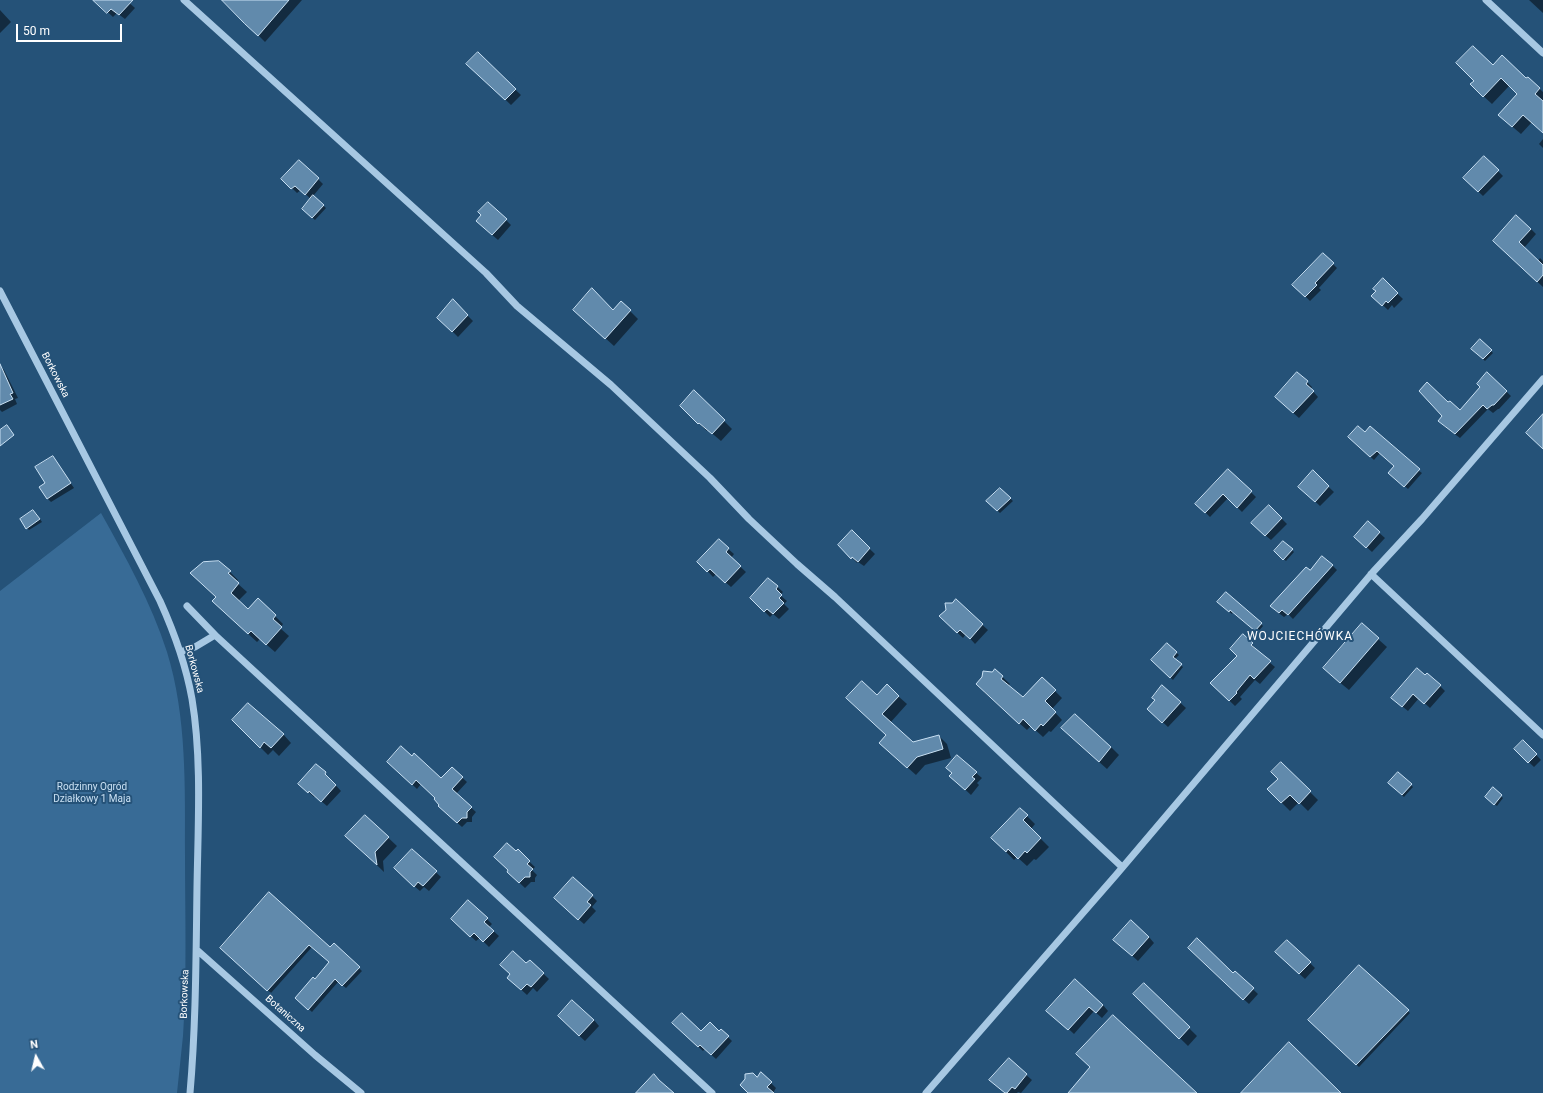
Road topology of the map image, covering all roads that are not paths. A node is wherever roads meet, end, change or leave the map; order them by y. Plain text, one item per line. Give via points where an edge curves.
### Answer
1 (184, 0) edge
2 (1486, 0) edge
3 (1543, 53) edge
4 (0, 291) edge
5 (1543, 379) edge
6 (1371, 574) junction
7 (187, 606) dead end
8 (215, 635) junction
9 (180, 652) junction
10 (1543, 735) edge
11 (1122, 868) junction
12 (196, 950) junction
13 (190, 1093) edge
14 (361, 1093) edge
15 (712, 1093) edge
16 (926, 1093) edge

1 - 11 street via 486,273 517,306 611,385 710,478 749,519
2 - 3 street
4 - 9 street, Borkowska via 153,586
5 - 6 street
6 - 10 street
6 - 11 street
7 - 8 street
8 - 9 street via 195,647
8 - 15 street
9 - 12 street, Borkowska via 195,731 198,814
11 - 16 street
12 - 13 street, Borkowska
12 - 14 street, Botaniczna

